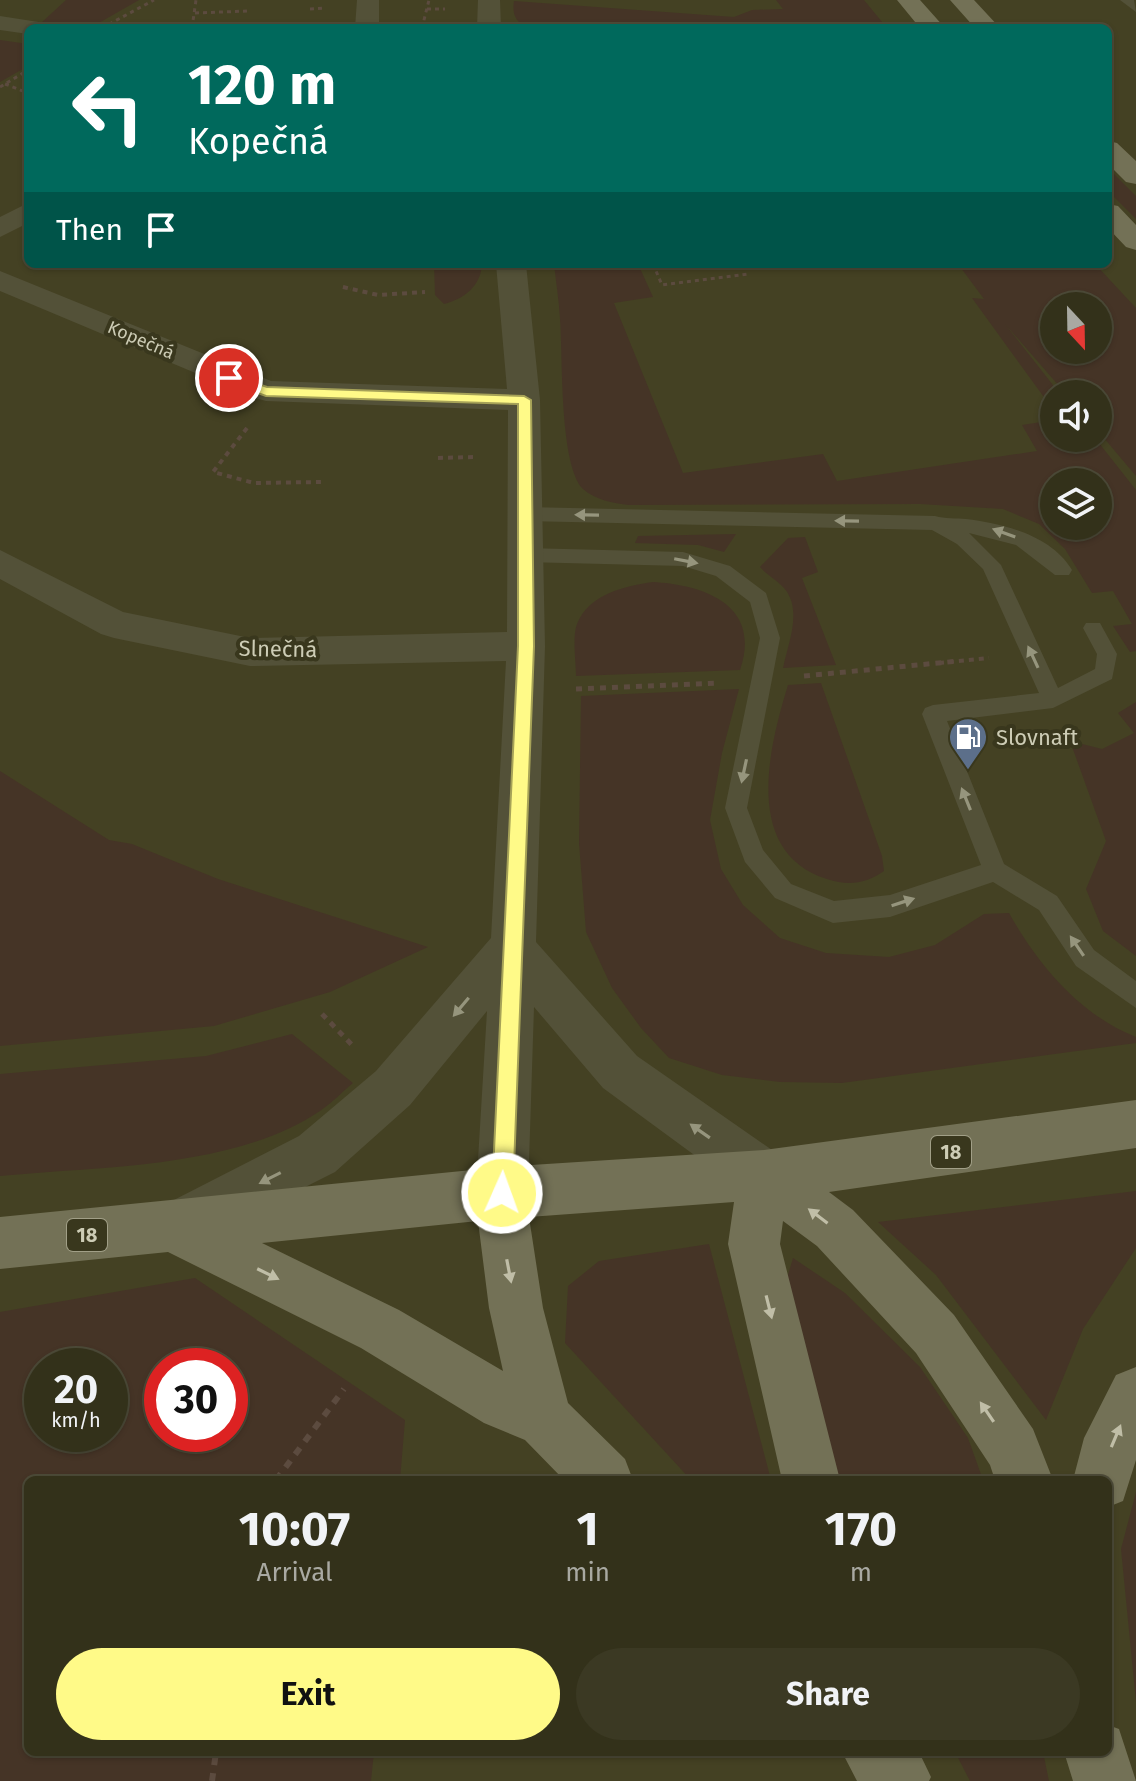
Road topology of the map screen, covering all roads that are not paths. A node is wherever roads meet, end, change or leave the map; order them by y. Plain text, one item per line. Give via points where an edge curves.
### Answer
1 (368, 0) edge
2 (489, 0) edge
3 (908, 0) edge
4 (961, 0) edge
5 (1126, 0) edge
6 (1136, 8) edge
7 (0, 23) edge
8 (367, 24) edge
9 (489, 24) edge
10 (929, 24) edge
11 (984, 24) edge
12 (24, 26) edge
13 (1112, 128) edge
14 (1136, 141) edge
15 (1112, 153) edge
16 (1136, 176) edge
17 (24, 214) edge
18 (1112, 216) edge
19 (0, 229) edge
20 (1136, 241) edge
21 (511, 268) edge
22 (0, 280) edge
23 (524, 400) junction
24 (525, 514) junction
25 (935, 523) junction
26 (525, 555) junction
27 (0, 563) edge
28 (1062, 570) dead end
29 (1093, 628) dead end
30 (526, 646) junction
31 (1053, 700) junction
32 (995, 871) junction
33 (511, 947) junction
34 (1136, 996) edge
35 (1136, 1124) edge
36 (764, 1175) junction
37 (502, 1193) junction
38 (173, 1227) junction
39 (0, 1243) edge
40 (1136, 1395) edge
41 (545, 1420) junction
42 (600, 1476) edge
43 (810, 1476) edge
44 (1023, 1476) edge
45 (1103, 1476) edge
46 (1097, 1756) edge
47 (1106, 1781) edge

1 - 8 street
2 - 9 street
3 - 10 main road
4 - 11 main road
5 - 6 lane
7 - 12 street
13 - 14 main road
15 - 16 main road
17 - 19 street
18 - 20 main road
21 - 23 street
22 - 23 street, Kopečná via 266,391
23 - 24 street
25 -> 24 lane
24 - 26 street
28 -> 25 lane via 1041,548 998,529
31 -> 25 lane via 991,565 964,539
26 - 30 street
26 -> 32 lane via 683,559 723,571 759,598 770,638 736,808 753,855 783,891 833,912 876,908
27 - 30 street, Slnečná via 114,624 250,652
29 - 31 lane via 1107,654 1105,673
30 - 33 street
32 -> 31 lane via 933,714
34 -> 32 lane via 1085,958 1048,903
36 -> 33 street via 620,1072
33 - 37 street
33 -> 38 street via 393,1088 317,1154
35 - 36 main road, 18
36 - 37 main road, 18
36 -> 43 main road via 754,1244
44 -> 36 main road via 1013,1449 935,1334 835,1228
37 - 38 main road, 18
37 -> 41 main road via 504,1246 526,1357
38 - 39 main road, 18
38 -> 41 main road via 380,1329 504,1403
45 -> 40 main road via 1113,1438
41 - 42 main road
46 - 47 main road

